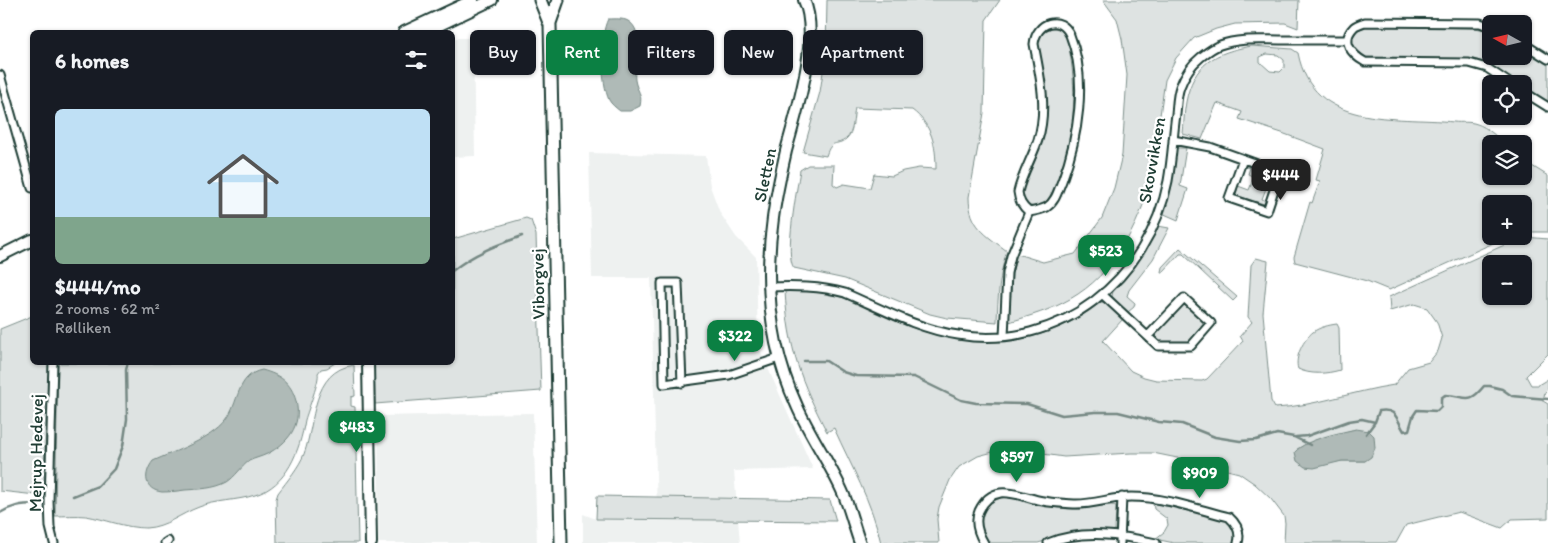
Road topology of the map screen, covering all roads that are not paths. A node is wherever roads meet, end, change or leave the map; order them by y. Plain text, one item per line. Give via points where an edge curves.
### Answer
1 (473, 0) edge
2 (492, 0) edge
3 (540, 0) edge
4 (558, 0) edge
5 (804, 0) edge
6 (1482, 24) edge
7 (550, 25) junction
8 (408, 30) edge
9 (429, 30) edge
10 (1348, 40) junction
11 (1532, 49) edge
12 (1548, 59) edge
13 (0, 75) edge
14 (1497, 75) edge
15 (1532, 97) edge
16 (1548, 107) edge
17 (1173, 140) junction
18 (1243, 159) junction
19 (30, 181) edge
20 (1029, 212) junction
21 (30, 241) edge
22 (0, 256) edge
23 (768, 287) junction
24 (1103, 294) junction
25 (1004, 336) junction
26 (1148, 336) junction
27 (779, 358) junction
28 (53, 365) edge
29 (368, 365) edge
30 (682, 383) junction
31 (1122, 497) junction
32 (1120, 539) edge
33 (54, 543) edge
34 (372, 543) edge
35 (561, 543) edge
36 (860, 543) edge
37 (984, 543) edge
38 (1048, 543) edge
39 (1156, 543) edge
40 (1238, 543) edge

1 - 8 street
2 - 9 street
3 - 7 main road, Viborgvej
4 - 7 main road, Viborgvej
5 - 23 street, Sletten via 810,20 809,46 773,216
6 - 10 street via 1365,22 1354,27
7 - 35 main road, Viborgvej
10 - 14 street via 1351,51 1365,62 1469,64 1486,68
10 - 17 street, Skovvikken via 1242,40 1219,45 1188,69 1179,88
11 - 12 street
13 - 19 street
15 - 16 street
17 - 18 street via 1210,147
17 - 24 street, Skovvikken via 1168,181 1156,218 1133,260
18 - 18 street via 1229,198 1266,211 1280,172
20 - 20 street via 1019,200 1018,192 1038,139 1043,113 1043,90 1034,44 1038,30 1052,23 1066,28 1070,35 1079,70 1078,114 1072,154 1056,198 1048,206
20 - 25 street via 1007,273
21 - 22 street
23 - 25 street, Skovvikken via 833,289 940,331 971,337
23 - 27 street, Sletten
24 - 25 street, Skovvikken via 1080,312 1054,325
24 - 26 street
26 - 26 street via 1184,298 1211,323 1191,346 1158,346
27 - 30 street via 729,376
27 - 36 street, Sletten via 796,406 843,494
28 - 33 street, Mejrup Hedevej via 49,501
29 - 34 street
30 - 30 street via 664,384 662,283 678,283
31 - 32 street
31 - 37 street via 1077,504 1044,502 1010,492 997,493 989,497 978,513 976,523
31 - 40 street via 1143,497 1229,516 1238,528
32 - 38 street via 1085,535
32 - 39 street

